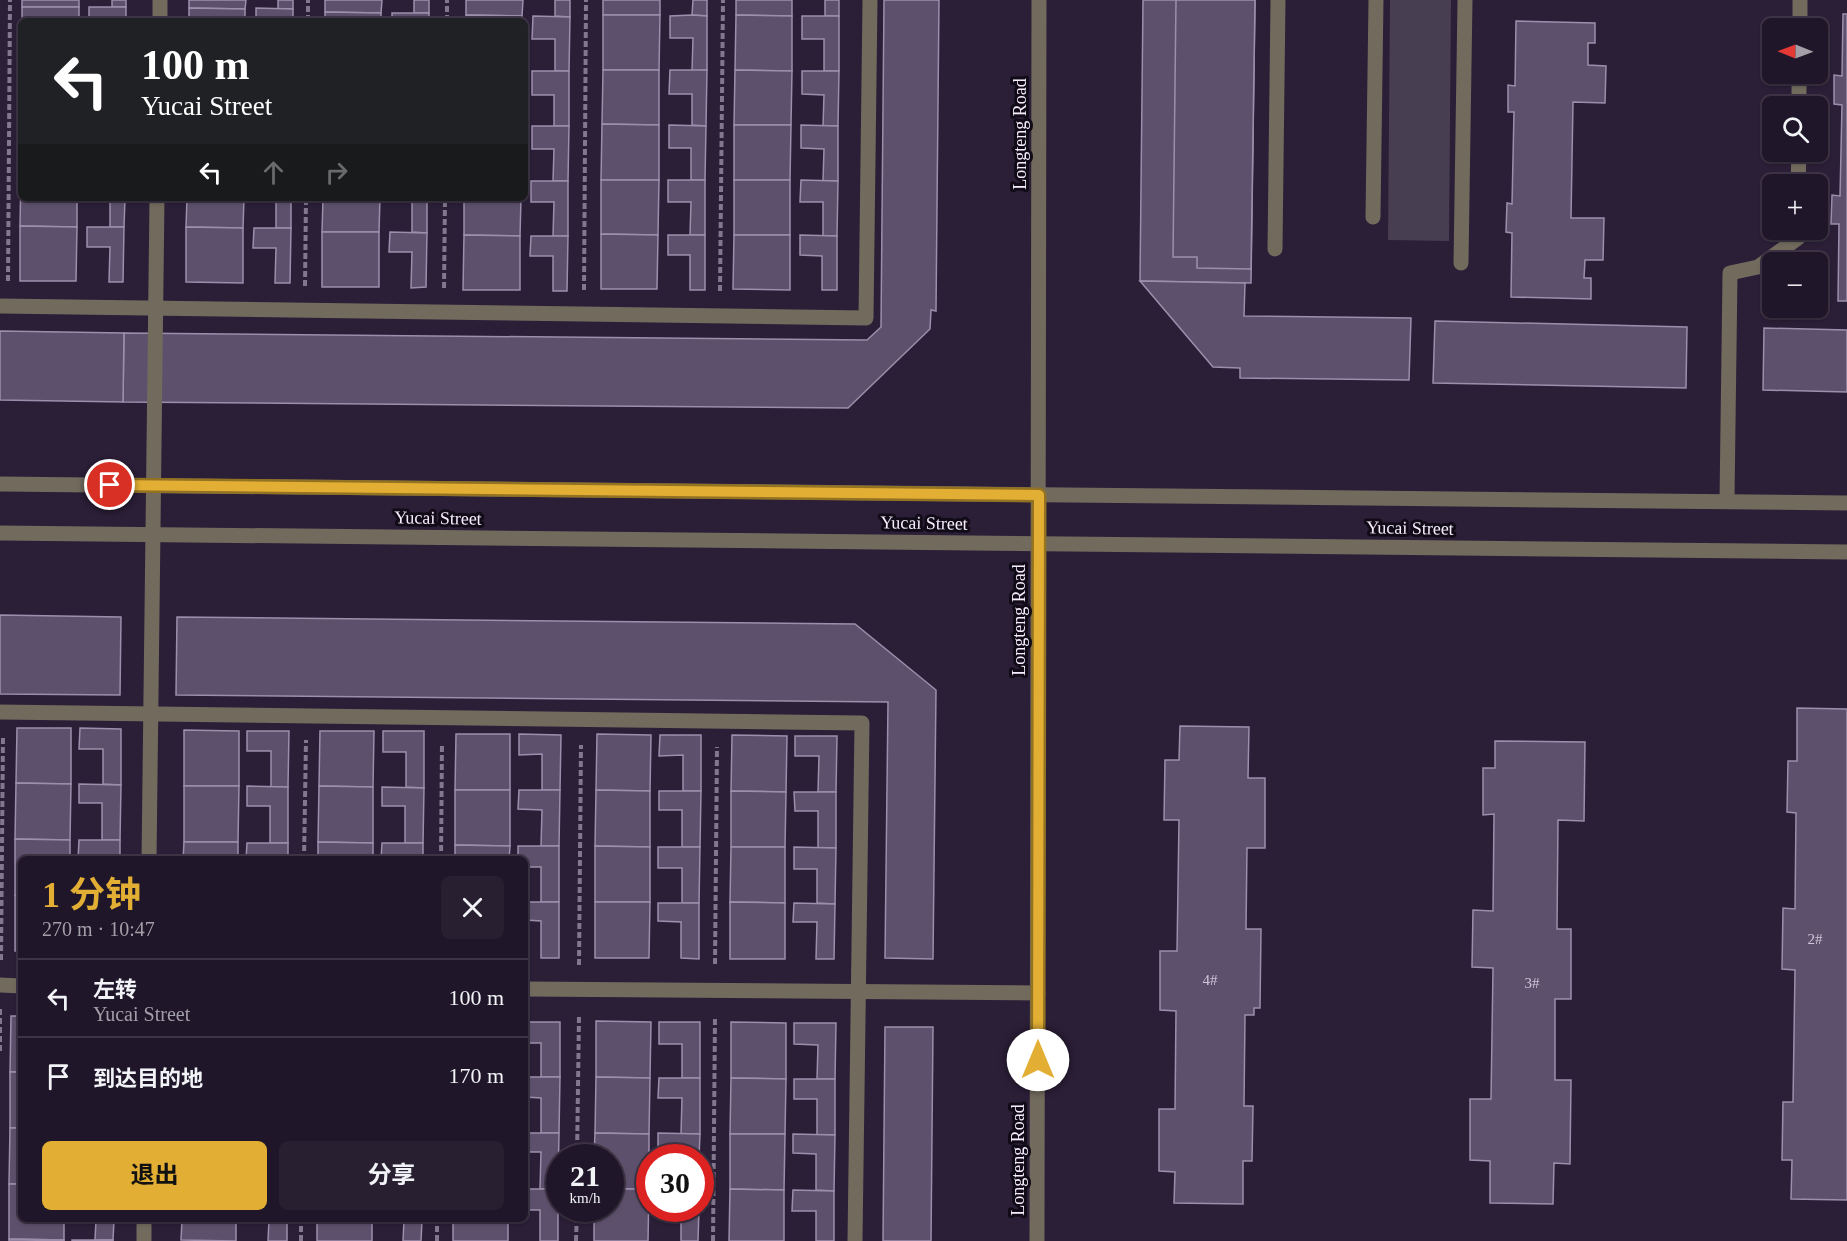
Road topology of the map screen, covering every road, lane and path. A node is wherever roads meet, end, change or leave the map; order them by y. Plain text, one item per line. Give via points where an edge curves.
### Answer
1 (10, 0) edge
2 (160, 0) edge
3 (308, 0) edge
4 (447, 0) edge
5 (586, 0) edge
6 (723, 0) edge
7 (870, 0) edge
8 (1040, 0) edge
9 (1278, 0) edge
10 (1376, 0) edge
11 (1465, 0) edge
12 (1800, 0) edge
13 (160, 18) edge
14 (308, 18) edge
15 (447, 18) edge
16 (1800, 18) edge
17 (157, 201) edge
18 (306, 201) edge
19 (445, 201) edge
20 (1373, 217) dead end
21 (1795, 240) edge
22 (1275, 249) dead end
23 (1461, 263) dead end
24 (4, 306) edge
25 (156, 308) junction
26 (305, 310) junction
27 (444, 312) junction
28 (583, 314) junction
29 (719, 316) junction
30 (0, 484) edge
31 (154, 486) junction
32 (1039, 495) junction
33 (1727, 501) junction
34 (1847, 503) edge
35 (0, 533) edge
36 (153, 535) junction
37 (1038, 544) junction
38 (1847, 552) edge
39 (2, 712) edge
40 (151, 714) junction
41 (306, 716) junction
42 (442, 718) junction
43 (581, 720) junction
44 (149, 856) edge
45 (304, 856) edge
46 (441, 856) edge
47 (0, 985) edge
48 (18, 986) edge
49 (528, 989) edge
50 (579, 989) junction
51 (859, 991) junction
52 (1038, 993) junction
53 (0, 1051) edge
54 (577, 1144) edge
55 (144, 1222) edge
56 (301, 1222) edge
57 (437, 1222) edge
58 (577, 1222) edge
59 (144, 1241) edge
60 (301, 1241) edge
61 (437, 1241) edge
62 (576, 1241) edge
63 (855, 1241) edge
64 (1037, 1241) edge

1 - 24 path
2 - 13 street
3 - 14 path
4 - 15 path
5 - 28 path
6 - 29 path
7 - 29 street via 866,318
8 - 32 street, Longteng Road
9 - 22 street
10 - 20 street
11 - 23 street
12 - 16 street
17 - 25 street
18 - 26 path
19 - 27 path
21 - 33 street via 1758,267 1730,273
24 - 25 street
25 - 26 street
25 - 31 street
26 - 27 street
27 - 28 street
28 - 29 street
30 - 31 street, Yucai Street
31 - 32 street, Yucai Street
31 - 36 street
32 - 33 street, Yucai Street
32 - 37 street, Longteng Road
33 - 34 street, Yucai Street
35 - 36 street, Yucai Street
36 - 37 street, Yucai Street
36 - 40 street
37 - 38 street, Yucai Street
37 - 52 street, Longteng Road
39 - 40 street
39 - 47 path
40 - 41 street
40 - 44 street
41 - 42 street
41 - 45 path
42 - 43 street
42 - 46 path
43 - 50 path
43 - 51 street via 862,723
47 - 48 street
47 - 53 path
49 - 50 street
50 - 51 street
50 - 54 path
51 - 52 street
51 - 63 street
52 - 64 street, Longteng Road
55 - 59 street
56 - 60 path
57 - 61 path
58 - 62 path

